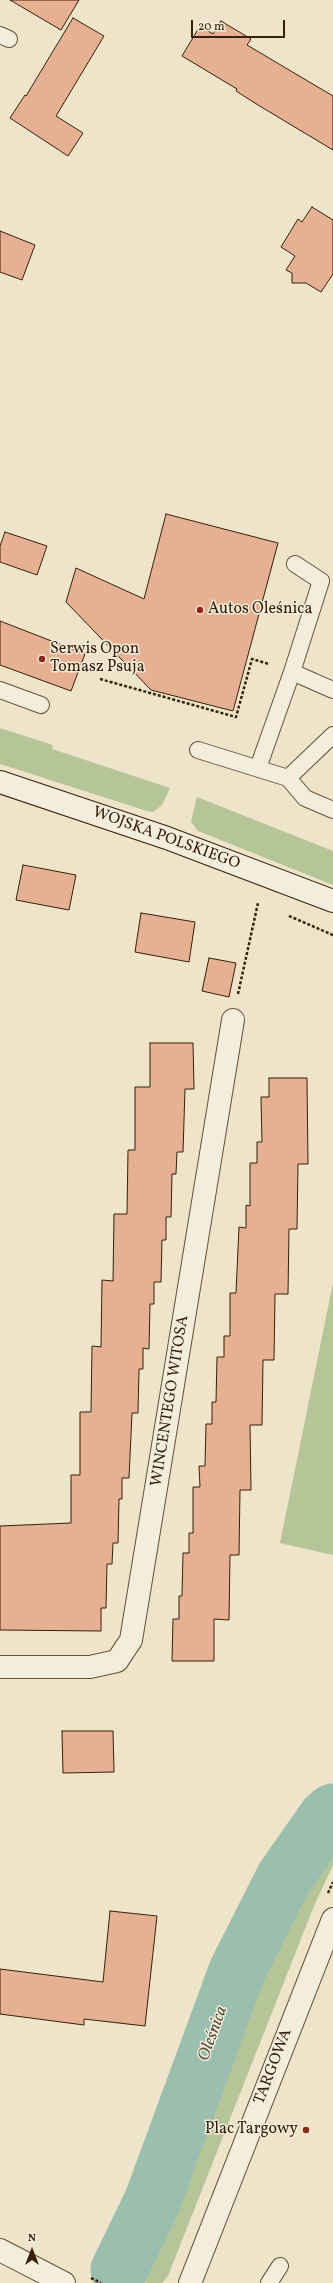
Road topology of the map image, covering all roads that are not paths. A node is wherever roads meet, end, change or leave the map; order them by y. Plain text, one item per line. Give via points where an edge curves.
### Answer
1 (295, 564) dead end
2 (292, 672) junction
3 (0, 690) edge
4 (333, 690) edge
5 (41, 705) dead end
6 (333, 735) edge
7 (198, 750) dead end
8 (258, 768) junction
9 (288, 778) junction
10 (0, 782) edge
11 (333, 809) edge
12 (332, 901) edge
13 (233, 1020) road end
14 (0, 1667) edge
15 (333, 1919) edge
16 (0, 2250) edge
17 (280, 2266) dead end
18 (64, 2283) edge
19 (190, 2283) edge
20 (269, 2283) edge

1 - 2 lane via 321,582
2 - 4 lane
2 - 8 lane
3 - 5 lane
6 - 9 lane
7 - 8 lane
8 - 9 lane
9 - 11 lane via 304,798
10 - 12 street, WOJSKA POLSKIEGO via 167,838
13 - 14 street, WINCENTEGO WITOSA via 132,1640 117,1661 90,1667
15 - 19 street, TARGOWA
16 - 18 street
17 - 20 lane

